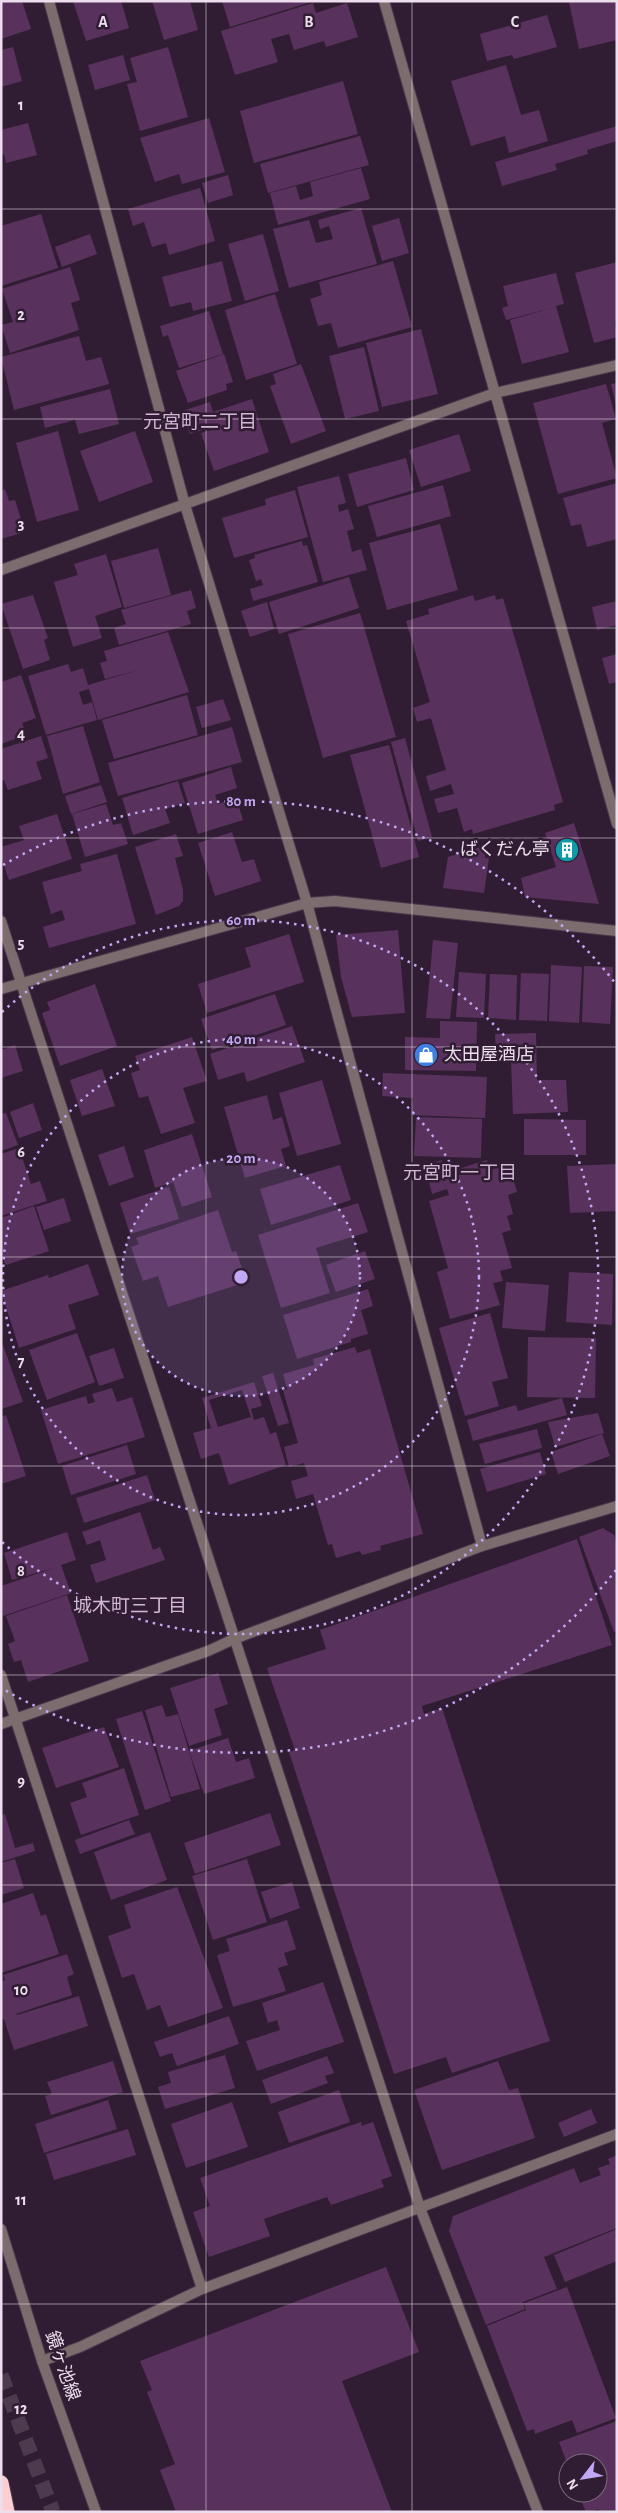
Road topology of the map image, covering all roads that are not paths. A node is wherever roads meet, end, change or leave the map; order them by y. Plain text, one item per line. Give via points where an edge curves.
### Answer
1 (49, 1) edge
2 (384, 1) edge
3 (617, 365) edge
4 (495, 393) junction
5 (185, 504) junction
6 (1, 570) edge
7 (617, 824) edge
8 (307, 903) junction
9 (1, 921) edge
10 (617, 931) edge
11 (22, 984) junction
12 (1, 989) edge
13 (617, 1506) edge
14 (482, 1546) junction
15 (234, 1639) junction
16 (1, 1675) edge
17 (15, 1718) junction
18 (1, 1724) edge
19 (617, 2134) edge
20 (420, 2208) junction
21 (1, 2229) edge
22 (202, 2289) junction
23 (42, 2361) junction
24 (1, 2483) edge
25 (7, 2512) edge
26 (96, 2512) edge
27 (538, 2512) edge

1 - 5 street
2 - 4 street
3 - 4 street
4 - 5 street
4 - 7 street
5 - 6 street
5 - 8 street
8 - 10 street via 335,902
8 - 11 street
8 - 14 street
9 - 11 street
11 - 12 street
11 - 15 street
13 - 14 street
14 - 15 street
15 - 17 street
15 - 20 street
16 - 17 street
17 - 18 street
17 - 22 street
19 - 20 street
20 - 22 street
20 - 27 street
21 - 23 street, 鏡ヶ池線
22 - 23 street via 80,2347
23 - 26 street, 鏡ヶ池線
24 - 25 highway

